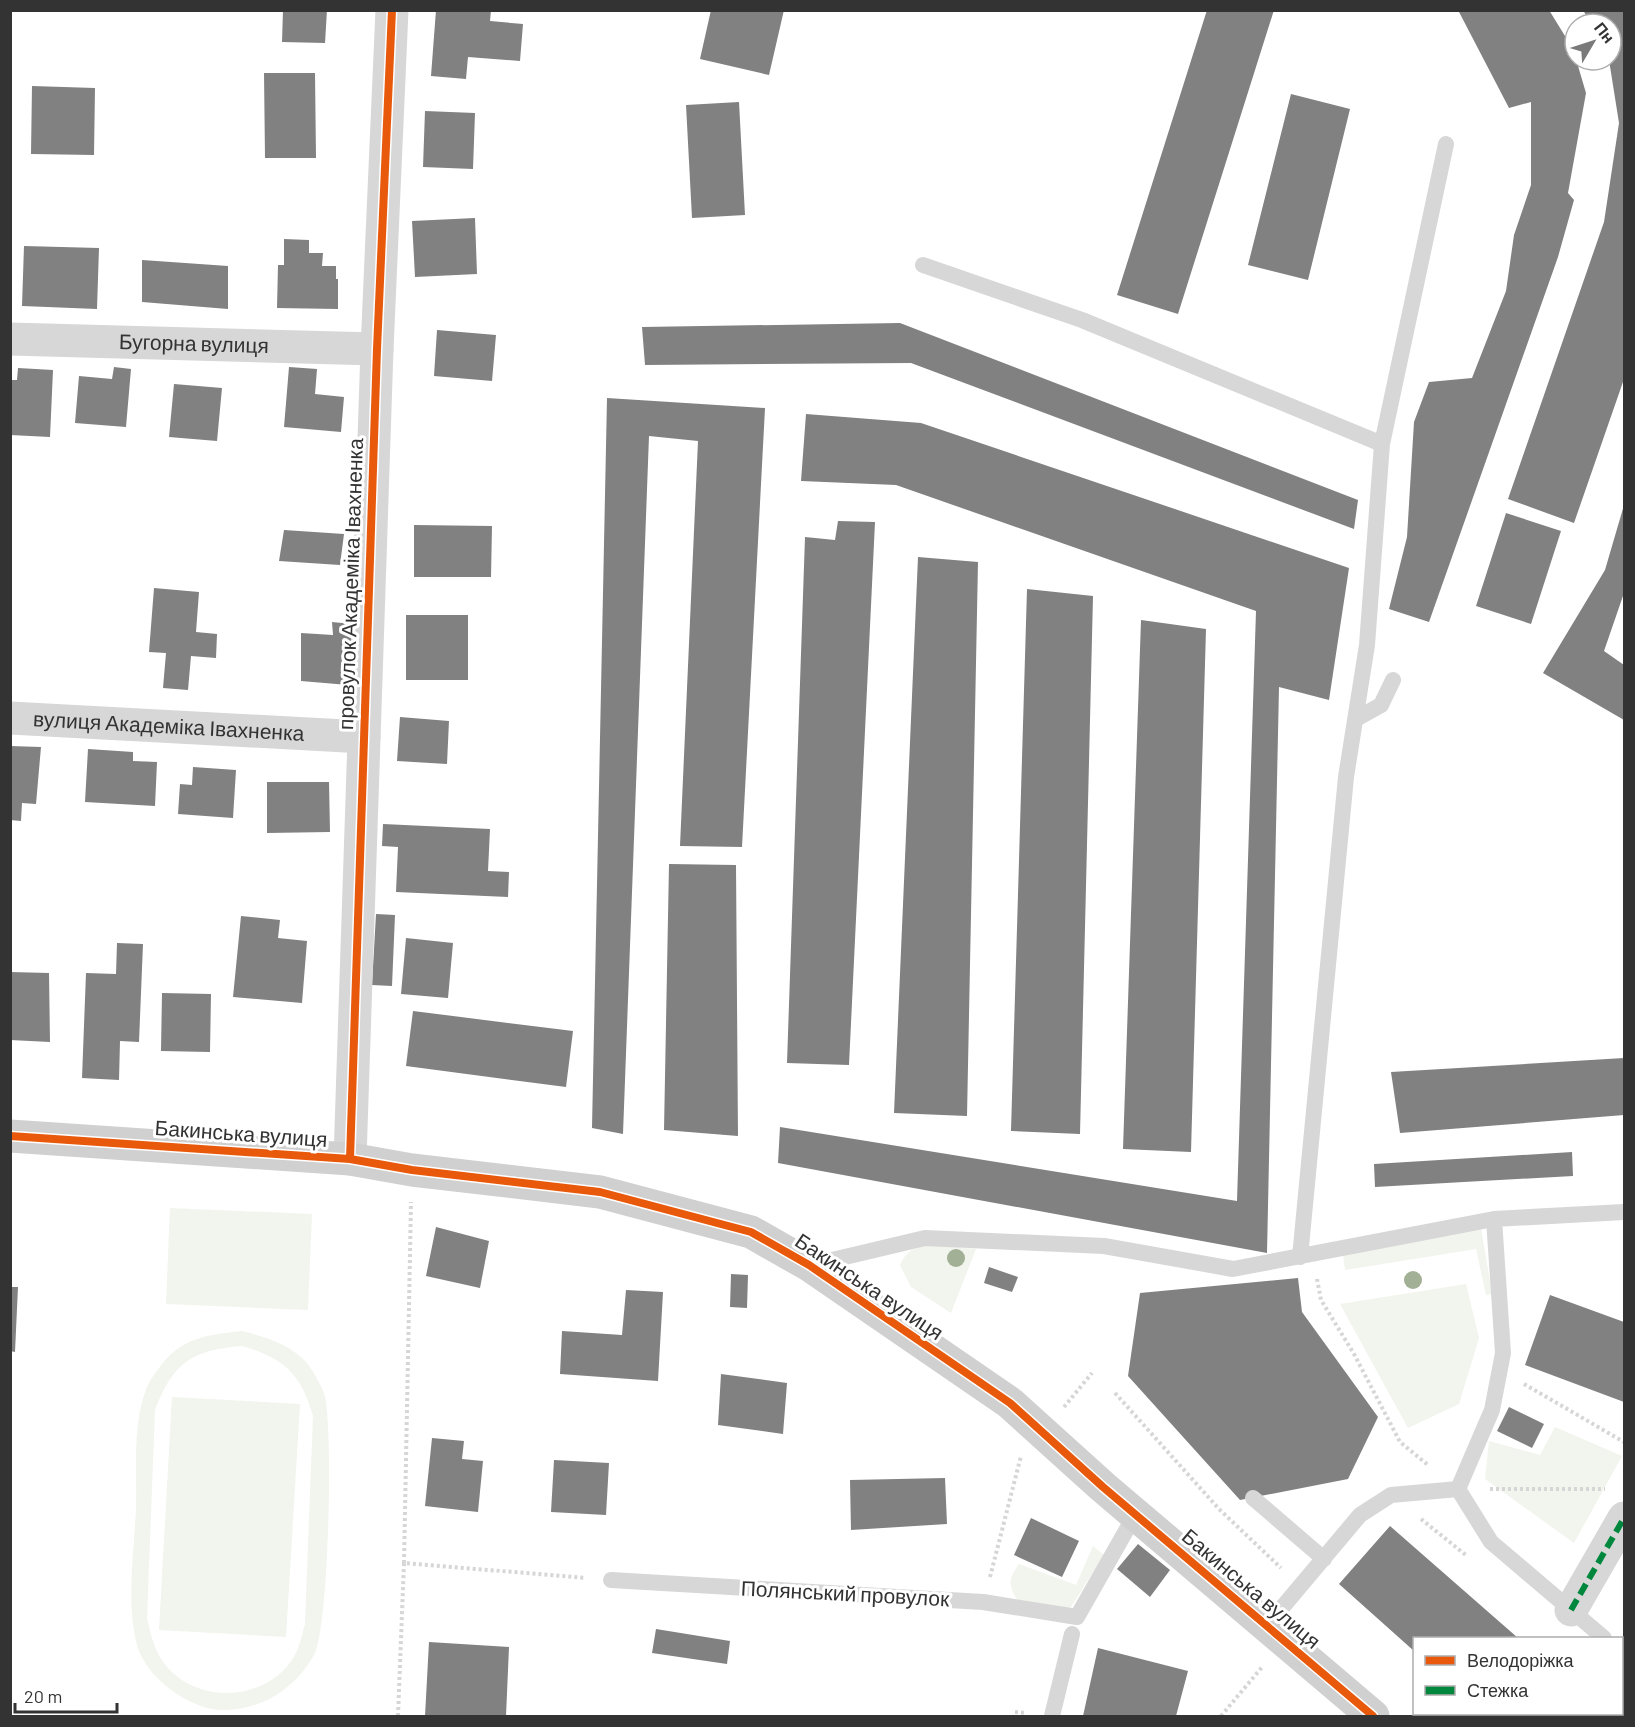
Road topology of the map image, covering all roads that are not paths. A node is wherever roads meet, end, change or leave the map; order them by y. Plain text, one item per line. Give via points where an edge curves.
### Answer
1 (392, 10) edge
2 (1446, 144) dead end
3 (923, 265) dead end
4 (10, 339) edge
5 (377, 349) junction
6 (1382, 444) junction
7 (1393, 680) dead end
8 (10, 718) edge
9 (1356, 718) junction
10 (364, 737) junction
11 (10, 1136) edge
12 (350, 1159) junction
13 (1624, 1212) edge
14 (1494, 1219) junction
15 (1300, 1257) junction
16 (809, 1266) junction
17 (1458, 1490) junction
18 (1253, 1498) dead end
19 (1135, 1515) junction
20 (1624, 1518) edge
21 (1324, 1559) junction
22 (611, 1580) road end
23 (1571, 1610) junction
24 (1274, 1632) junction
25 (1072, 1634) dead end
26 (1603, 1637) edge
27 (1052, 1716) edge
28 (1373, 1716) edge

1 - 5 street, провулок Академіка Івахненка
2 - 6 lane
3 - 6 lane via 1082,320
4 - 5 street, Бугорна вулиця
5 - 10 street, провулок Академіка Івахненка
6 - 9 lane via 1367,645
7 - 9 lane via 1381,705
8 - 10 street, вулиця Академіка Івахненка
9 - 15 lane via 1346,777
10 - 12 street, провулок Академіка Івахненка
11 - 12 street, Бакинська вулиця
12 - 16 street, Бакинська вулиця via 600,1192 751,1232
13 - 14 lane
14 - 15 lane
14 - 17 lane via 1503,1353 1492,1410
15 - 16 lane via 1233,1269 1104,1246 925,1238
16 - 19 street, Бакинська вулиця via 1010,1403
17 - 21 lane via 1391,1495 1360,1515
17 - 23 lane via 1491,1542
18 - 21 lane
19 - 22 lane, Полянський провулок via 1077,1617 983,1602
19 - 24 street, Бакинська вулиця
20 - 23 street
21 - 24 lane via 1275,1616
23 - 26 lane
24 - 28 street, Бакинська вулиця
25 - 27 lane

